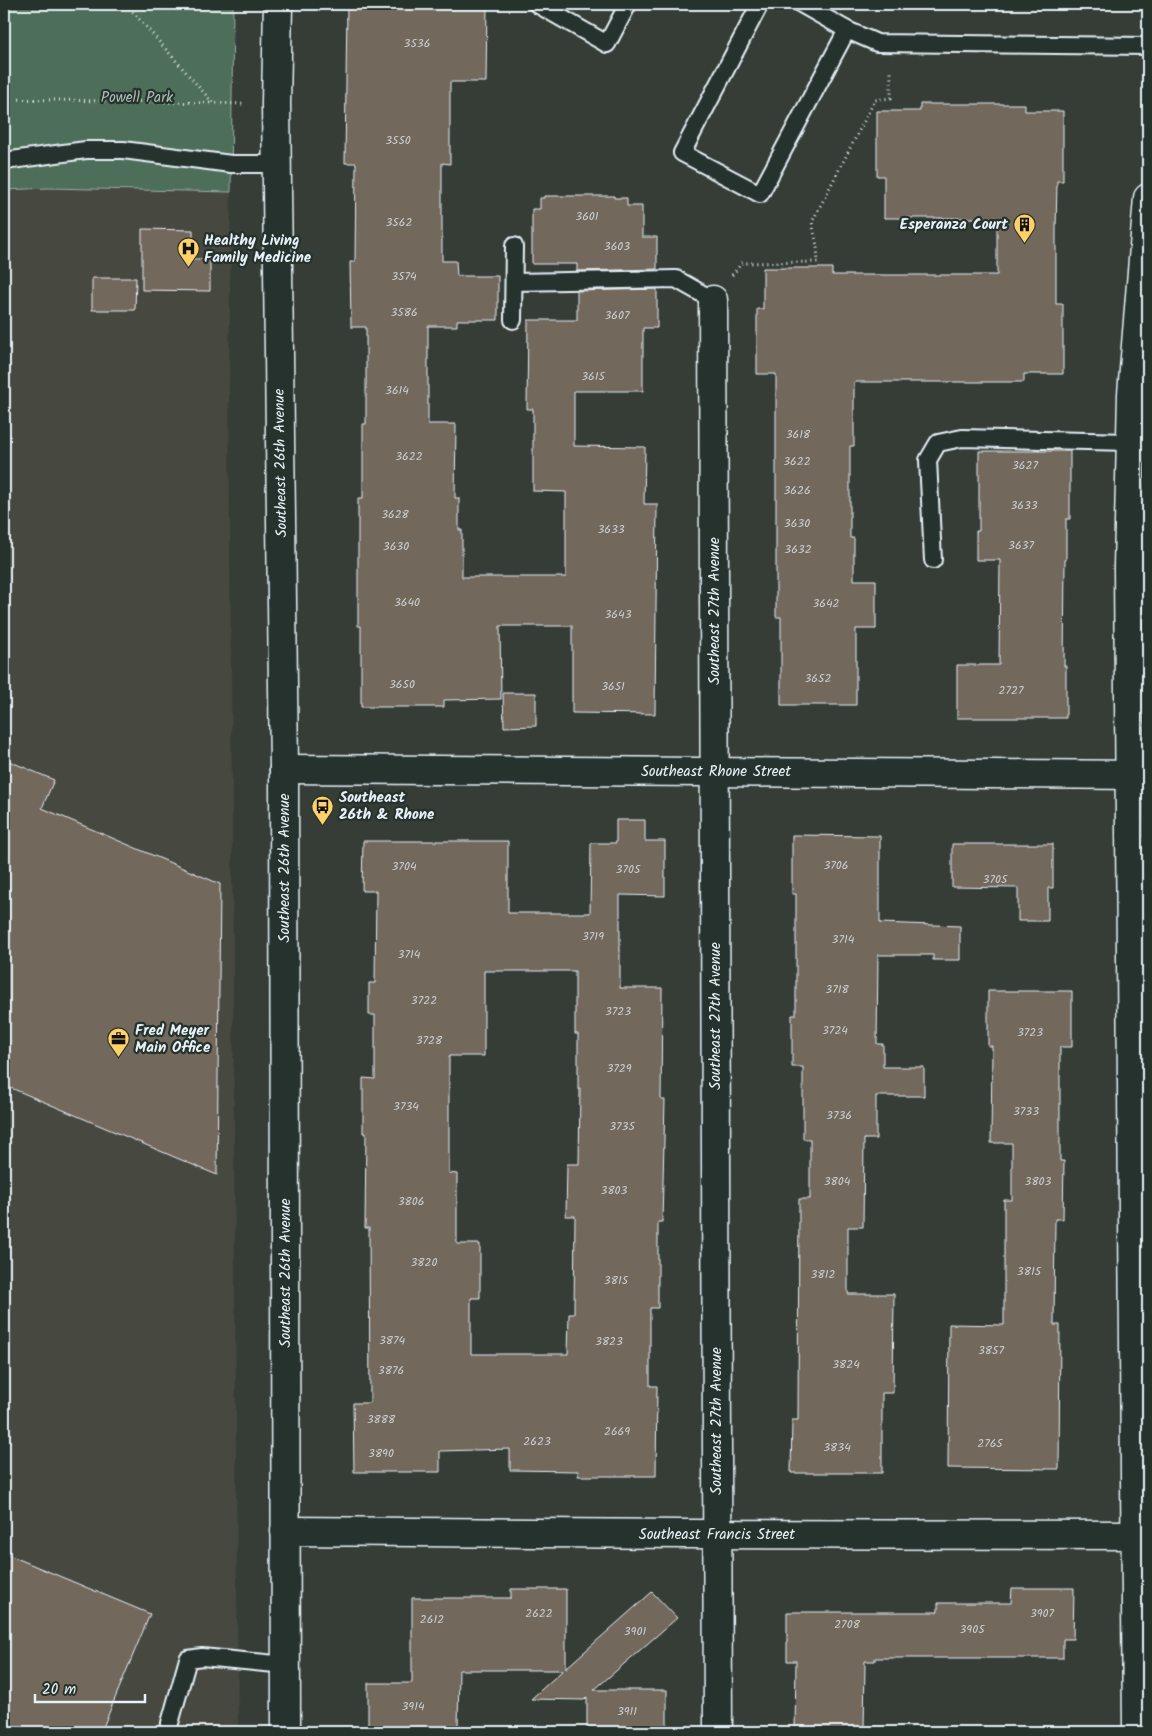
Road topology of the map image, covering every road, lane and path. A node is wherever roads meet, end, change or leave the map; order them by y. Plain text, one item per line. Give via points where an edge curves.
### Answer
1 (126, 4) edge
2 (278, 4) edge
3 (537, 4) edge
4 (628, 4) edge
5 (760, 4) edge
6 (800, 4) edge
7 (847, 30) junction
8 (891, 45) junction
9 (1148, 46) edge
10 (4, 99) edge
11 (213, 103) junction
12 (276, 103) junction
13 (4, 161) edge
14 (276, 164) junction
15 (1148, 198) edge
16 (514, 246) dead end
17 (514, 282) junction
18 (713, 300) junction
19 (514, 320) dead end
20 (1131, 442) junction
21 (933, 560) dead end
22 (284, 769) junction
23 (714, 771) junction
24 (1139, 775) edge
25 (285, 1531) junction
26 (717, 1534) junction
27 (1142, 1535) edge
28 (286, 1665) junction
29 (169, 1732) edge
30 (286, 1732) edge
31 (718, 1732) edge
32 (1136, 1732) edge

1 - 11 path
2 - 12 street, Southeast 26th Avenue
3 - 4 lane via 607,44
5 - 7 lane via 682,152 760,194
6 - 7 lane
7 - 8 lane via 877,44
8 - 9 lane
8 - 18 path via 891,98 875,100 812,222 818,262 742,264
10 - 11 path
11 - 12 path
12 - 14 street, Southeast 26th Avenue
13 - 14 lane via 86,150 132,151 231,164
14 - 22 street, Southeast 26th Avenue
15 - 20 street
16 - 17 lane
17 - 18 lane via 676,279
17 - 19 lane
18 - 23 street, Southeast 27th Avenue
20 - 21 lane via 962,438 938,443 928,460
20 - 24 street via 1128,567
22 - 23 street, Southeast Rhone Street
22 - 25 street, Southeast 26th Avenue
23 - 24 street, Southeast Rhone Street
23 - 26 street, Southeast 27th Avenue
24 - 27 street
25 - 26 street, Southeast Francis Street
25 - 28 street, Southeast 26th Avenue
26 - 27 street, Southeast Francis Street
26 - 31 street, Southeast 27th Avenue
27 - 32 street
28 - 29 lane via 202,1657 188,1659
28 - 30 street, Southeast 26th Avenue

